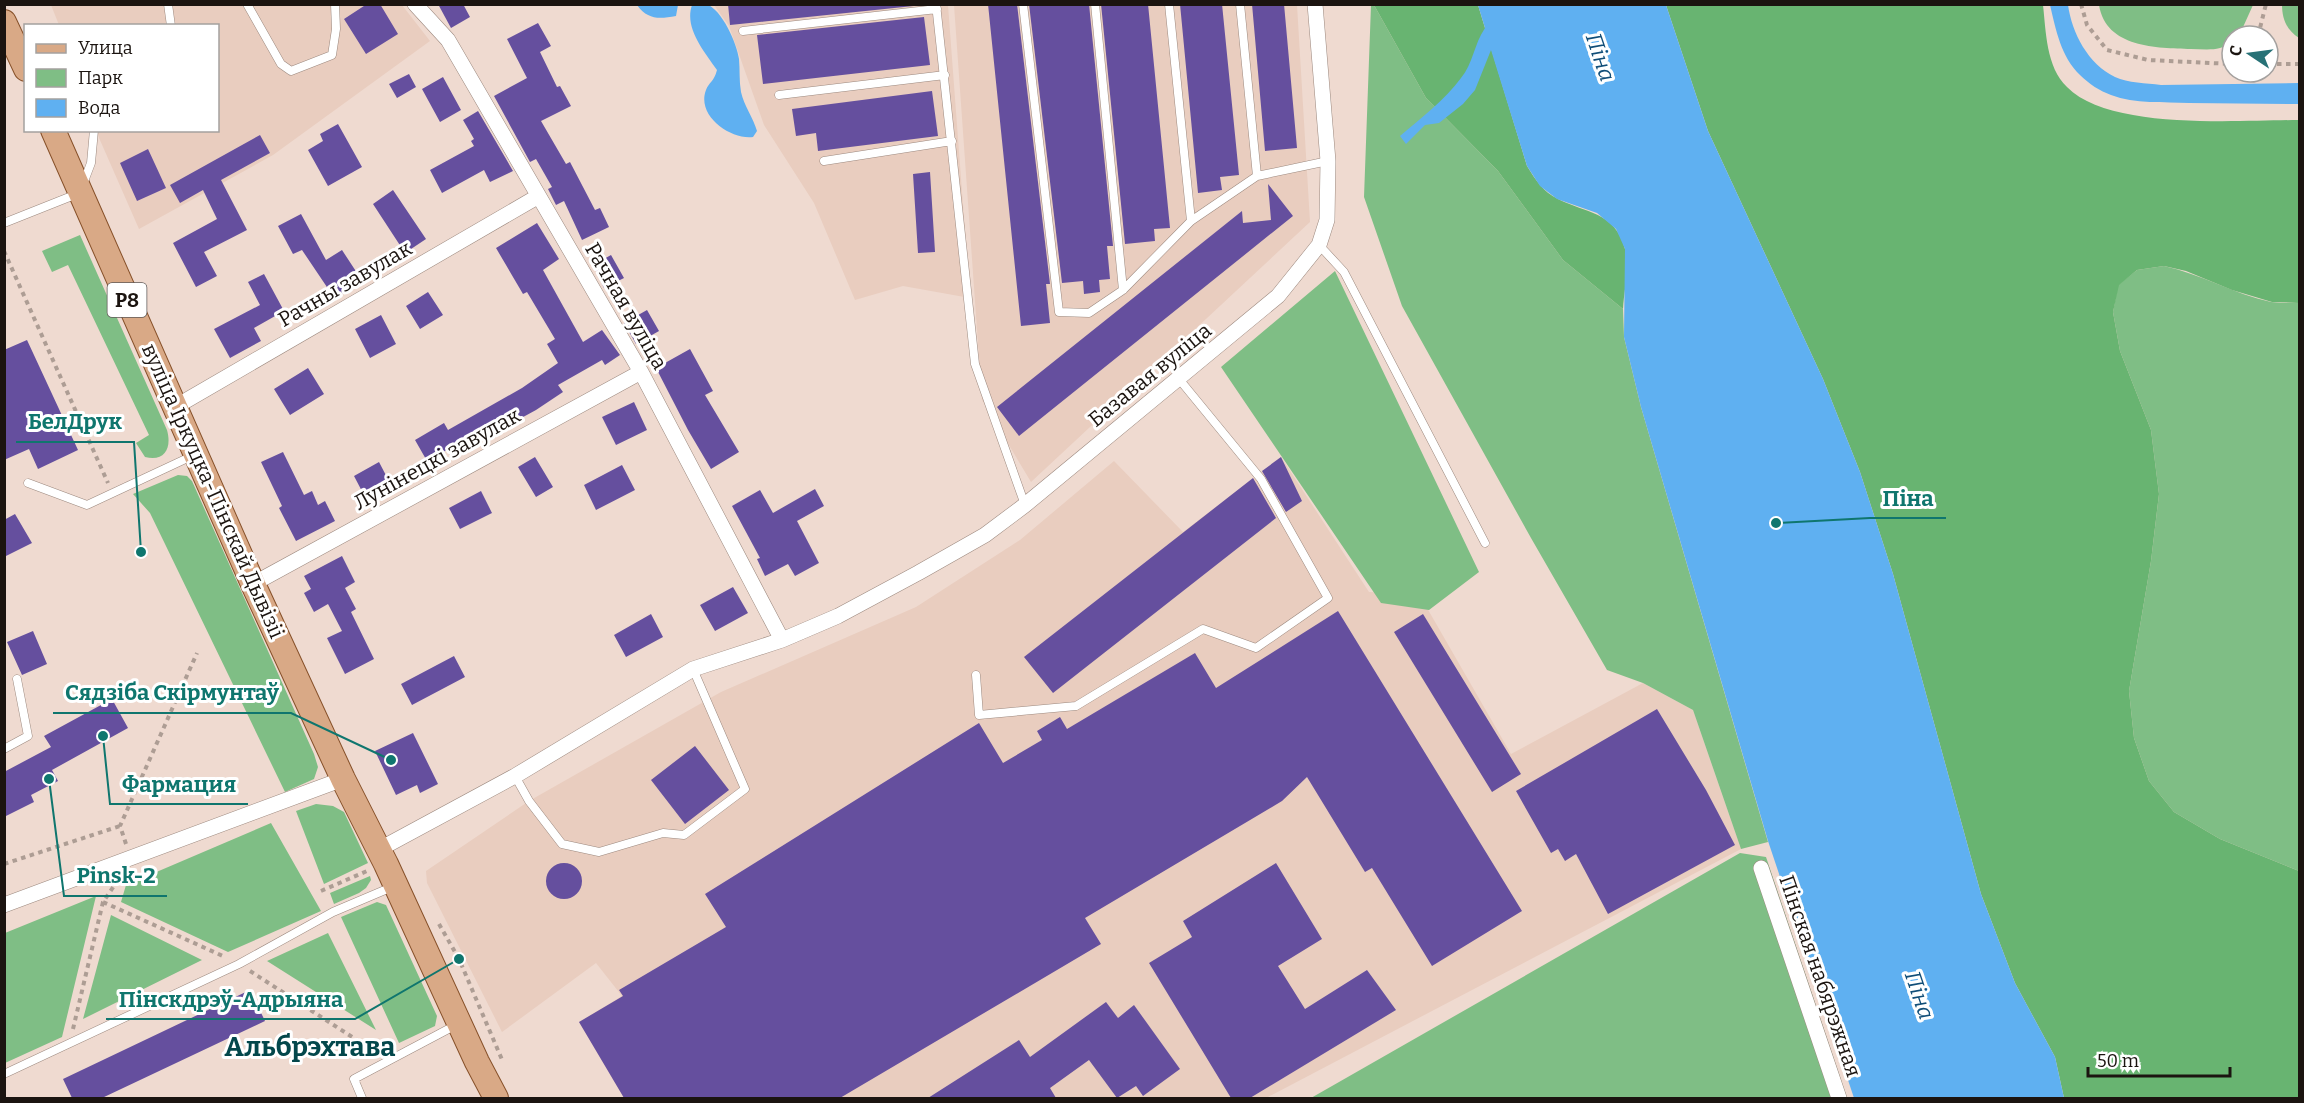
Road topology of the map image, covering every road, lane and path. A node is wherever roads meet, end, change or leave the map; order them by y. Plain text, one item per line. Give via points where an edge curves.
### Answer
1 (168, 4) edge
2 (247, 4) edge
3 (335, 4) edge
4 (415, 4) edge
5 (1023, 4) edge
6 (1095, 4) edge
7 (1169, 4) edge
8 (1240, 4) edge
9 (1315, 4) edge
10 (2081, 4) edge
11 (2266, 4) edge
12 (936, 7) edge
13 (4, 22) edge
14 (171, 24) edge
15 (2261, 24) edge
16 (743, 31) dead end
17 (20, 42) edge
18 (24, 60) edge
19 (2220, 63) edge
20 (2280, 64) edge
21 (2300, 64) edge
22 (945, 75) junction
23 (779, 95) dead end
24 (54, 132) edge
25 (94, 132) edge
26 (952, 141) junction
27 (824, 160) dead end
28 (1328, 160) junction
29 (1257, 176) junction
30 (80, 192) junction
31 (537, 197) junction
32 (1191, 221) junction
33 (4, 223) edge
34 (1319, 245) junction
35 (4, 251) edge
36 (1123, 290) junction
37 (641, 372) junction
38 (1179, 379) junction
39 (175, 407) junction
40 (196, 454) junction
41 (28, 483) dead end
42 (108, 483) dead end
43 (1025, 505) junction
44 (1485, 543) dead end
45 (253, 584) junction
46 (782, 640) junction
47 (693, 669) junction
48 (976, 675) dead end
49 (16, 679) dead end
50 (4, 749) edge
51 (515, 776) junction
52 (343, 779) junction
53 (120, 826) dead end
54 (375, 859) junction
55 (4, 864) edge
56 (1761, 868) dead end
57 (394, 885) junction
58 (321, 891) dead end
59 (4, 905) edge
60 (459, 1024) junction
61 (4, 1074) edge
62 (363, 1098) edge
63 (496, 1098) edge
64 (1839, 1098) edge

1 - 14 lane
2 - 3 lane via 280,64 291,71 332,55
4 - 31 street, Рачная вуліца via 447,40
5 - 36 lane via 1059,312 1089,313
6 - 36 lane
7 - 32 lane
8 - 29 lane
9 - 28 street, Базавая вуліца
10 - 19 path via 2086,25 2107,50 2148,60
11 - 15 path
12 - 16 lane
12 - 22 lane
13 - 17 main road
17 - 18 main road
20 - 21 path
22 - 23 lane
22 - 26 lane
24 - 30 main road, вуліца Іркуцка-Пінскай Дывізіі / Р8
25 - 30 lane via 91,163
26 - 27 lane
26 - 43 lane via 975,363
28 - 29 lane
28 - 34 street, Базавая вуліца via 1327,220
29 - 32 lane
30 - 33 lane
30 - 39 main road, вуліца Іркуцка-Пінскай Дывізіі / Р8
31 - 37 street, Рачная вуліца
31 - 39 street, Рачны завулак
32 - 36 lane
34 - 38 street, Базавая вуліца via 1278,296
34 - 44 lane via 1344,272
35 - 42 path
37 - 45 street, Лунінецкі завулак
37 - 46 street, Рачная вуліца
38 - 43 street, Базавая вуліца
38 - 48 lane via 1261,479 1328,598 1256,648 1203,629 1076,706 979,715
39 - 40 main road, вуліца Іркуцка-Пінскай Дывізіі / Р8
40 - 41 lane via 87,505
40 - 45 main road, вуліца Іркуцка-Пінскай Дывізіі / Р8
43 - 46 street, Базавая вуліца via 985,535 918,573
45 - 52 main road, вуліца Іркуцка-Пінскай Дывізіі / Р8
46 - 47 street
47 - 51 street
47 - 51 lane via 745,789 684,835 663,833 599,852 562,844
49 - 50 lane via 28,736
51 - 54 street
52 - 54 main road, вуліца Іркуцка-Пінскай Дывізіі / Р8
52 - 59 street
53 - 55 path
54 - 57 main road, вуліца Іркуцка-Пінскай Дывізіі / Р8
54 - 58 path
56 - 64 street, Пінская набярэжная
57 - 60 main road, вуліца Іркуцка-Пінскай Дывізіі / Р8
57 - 61 lane via 333,912 239,964
60 - 62 lane via 354,1079
60 - 63 main road, вуліца Іркуцка-Пінскай Дывізіі / Р8

